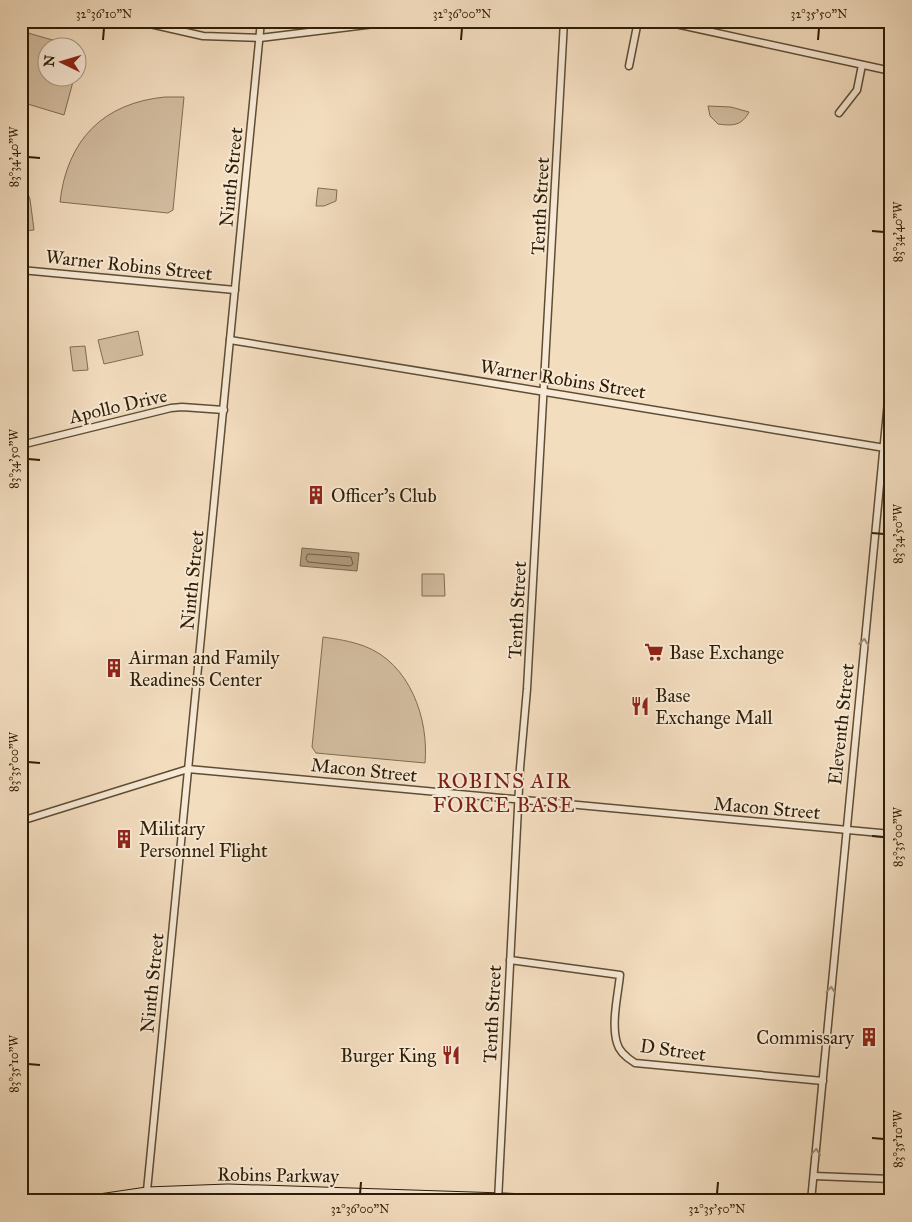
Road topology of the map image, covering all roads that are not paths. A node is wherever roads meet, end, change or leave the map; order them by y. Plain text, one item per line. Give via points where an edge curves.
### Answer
1 (137, 21) edge
2 (262, 21) edge
3 (398, 21) edge
4 (564, 21) edge
5 (638, 21) edge
6 (662, 21) edge
7 (260, 38) junction
8 (862, 65) junction
9 (629, 66) dead end
10 (891, 71) edge
11 (839, 113) dead end
12 (21, 270) edge
13 (235, 290) junction
14 (230, 340) junction
15 (891, 370) edge
16 (543, 392) junction
17 (224, 410) junction
18 (21, 445) edge
19 (887, 448) edge
20 (188, 769) junction
21 (519, 800) junction
22 (21, 821) edge
23 (846, 830) junction
24 (891, 834) edge
25 (510, 960) junction
26 (823, 1081) junction
27 (814, 1176) junction
28 (891, 1179) edge
29 (146, 1196) edge
30 (498, 1199) edge
31 (86, 1201) edge
32 (590, 1201) edge
33 (811, 1201) edge

1 - 7 street via 203,36
2 - 7 street, Ninth Street
3 - 7 street
4 - 16 street, Tenth Street
5 - 9 street
6 - 8 street
7 - 13 street, Ninth Street
8 - 10 street
8 - 11 street via 857,90
12 - 13 street, Warner Robins Street
13 - 14 street, Ninth Street
14 - 16 street, Warner Robins Street
14 - 17 street, Ninth Street
15 - 19 street, Eleventh Street
16 - 19 street, Warner Robins Street
16 - 21 street, Tenth Street
17 - 18 street, Apollo Drive via 182,406
17 - 20 street, Ninth Street
23 -> 19 street, Eleventh Street
20 - 21 street, Macon Street
20 - 22 street, Macon Street
20 - 29 street, Ninth Street
21 - 23 street, Macon Street
21 - 25 street, Tenth Street
23 - 24 street, Macon Street
26 -> 23 street, Eleventh Street
25 - 26 street, D Street via 620,975 617,1044 624,1056 635,1063
25 - 30 street, Tenth Street
27 -> 26 street, Eleventh Street
27 - 28 street
27 - 33 street, Eleventh Street
29 - 30 street, Robins Parkway via 228,1189
29 - 31 street, Robins Parkway
30 - 32 street, Robins Parkway

